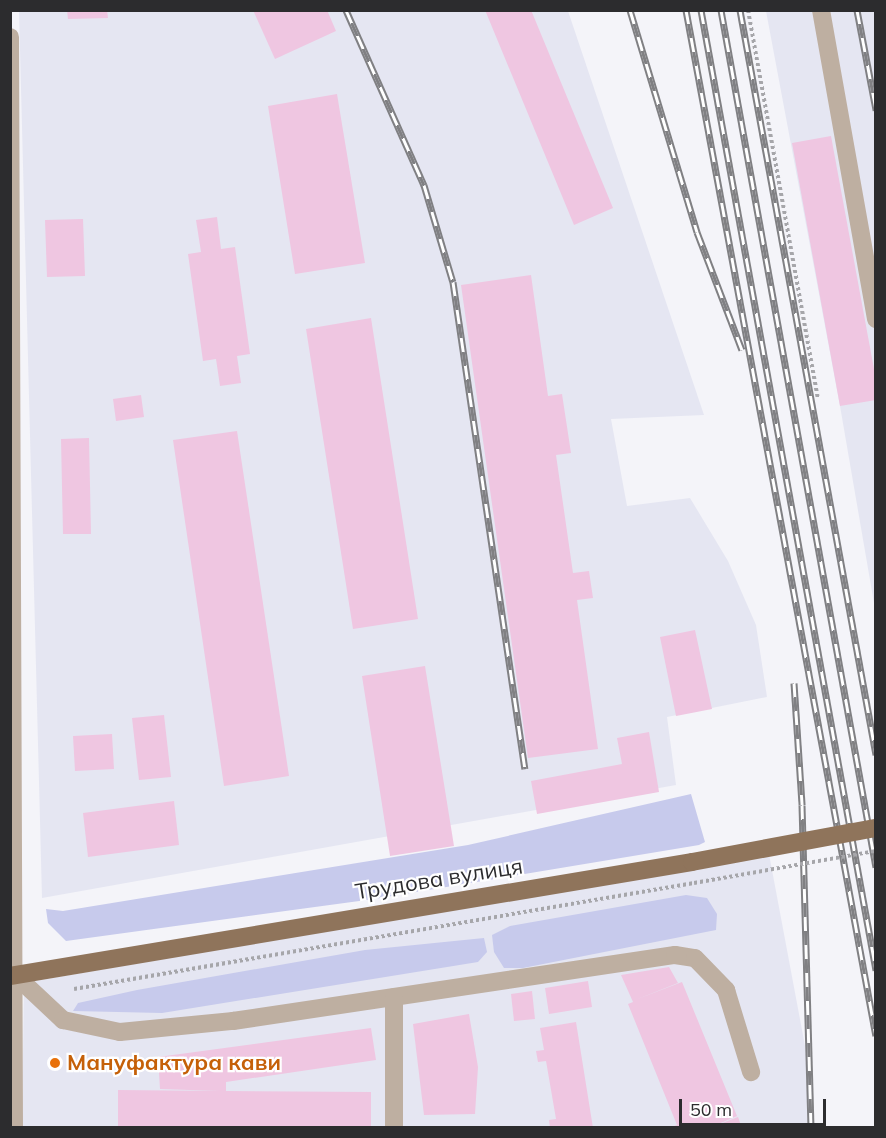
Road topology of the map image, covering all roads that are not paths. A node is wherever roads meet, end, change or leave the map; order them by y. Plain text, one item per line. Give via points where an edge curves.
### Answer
1 (821, 10) edge
2 (10, 37) edge
3 (11, 61) edge
4 (876, 319) edge
5 (11, 479) edge
6 (12, 806) edge
7 (876, 828) edge
8 (13, 975) edge
9 (394, 998) junction
10 (751, 1072) dead end
11 (14, 1128) edge
12 (394, 1128) edge

1 - 4 street
2 - 3 street
3 - 5 street
5 - 6 street
6 - 8 street
7 - 8 main road, Трудова вулиця, bridge
8 - 9 street via 63,1020 120,1032
8 - 11 street
9 - 10 street via 675,955 695,958 726,990
9 - 12 street

